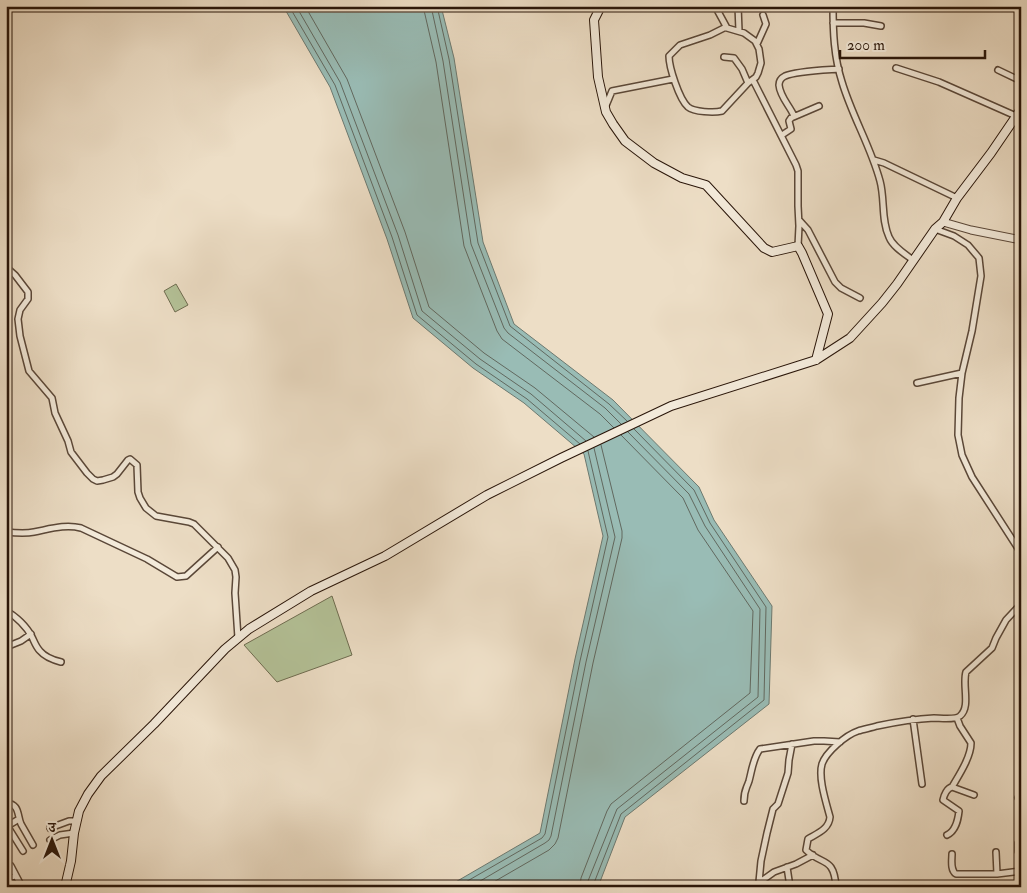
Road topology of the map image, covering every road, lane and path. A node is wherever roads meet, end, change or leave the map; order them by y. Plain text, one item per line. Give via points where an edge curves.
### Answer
1 (602, 6) edge
2 (715, 6) edge
3 (738, 6) edge
4 (833, 6) edge
5 (763, 15) dead end
6 (833, 23) junction
7 (881, 26) dead end
8 (726, 27) junction
9 (739, 31) junction
10 (757, 44) junction
11 (724, 57) dead end
12 (896, 68) dead end
13 (839, 69) junction
14 (998, 70) dead end
15 (674, 79) junction
16 (753, 80) junction
17 (1021, 81) edge
18 (748, 83) junction
19 (819, 106) dead end
20 (605, 109) junction
21 (1018, 113) edge
22 (794, 116) junction
23 (782, 135) junction
24 (874, 160) junction
25 (957, 198) junction
26 (799, 220) junction
27 (943, 222) junction
28 (936, 229) junction
29 (1021, 240) edge
30 (798, 246) junction
31 (914, 260) junction
32 (6, 267) edge
33 (860, 298) dead end
34 (816, 360) junction
35 (962, 373) junction
36 (917, 383) dead end
37 (6, 532) edge
38 (218, 547) junction
39 (1021, 554) edge
40 (1021, 604) edge
41 (6, 612) edge
42 (31, 634) junction
43 (238, 638) junction
44 (6, 647) edge
45 (61, 662) dead end
46 (957, 718) junction
47 (912, 719) junction
48 (840, 742) junction
49 (792, 744) junction
50 (922, 784) dead end
51 (952, 787) junction
52 (974, 795) dead end
53 (744, 801) dead end
54 (6, 803) edge
55 (19, 819) junction
56 (76, 822) junction
57 (50, 828) dead end
58 (74, 833) junction
59 (947, 835) dead end
60 (1021, 838) edge
61 (50, 840) dead end
62 (33, 845) dead end
63 (23, 851) dead end
64 (1018, 851) dead end
65 (996, 852) dead end
66 (952, 854) dead end
67 (813, 855) junction
68 (11, 866) dead end
69 (787, 867) junction
70 (1021, 871) edge
71 (997, 874) junction
72 (15, 876) junction
73 (6, 879) edge
74 (759, 882) junction
75 (22, 887) edge
76 (65, 887) edge
77 (753, 887) edge
78 (790, 887) edge
79 (836, 887) edge

1 - 20 main road via 594,20 598,77
2 - 8 street
3 - 9 street
4 - 6 street
5 - 10 street via 767,23
6 - 7 street
6 - 13 street
8 - 9 street
8 - 15 street via 680,45 671,54
9 - 10 street
10 - 16 street via 761,63
11 - 18 street via 734,58
12 - 21 street
13 - 22 street via 782,77 779,87
13 - 24 street
14 - 17 street
15 - 18 street via 688,107 716,112 725,110
15 - 20 street via 612,91
16 - 18 street
16 - 23 street
19 - 22 street
20 - 30 main road via 625,140 661,167 706,185 764,248 772,252
21 - 25 main road
22 - 23 street via 789,120 790,130
23 - 26 street via 798,171
24 - 25 street
24 - 31 street via 881,183 889,239
25 - 27 main road
26 - 30 street
26 - 33 street via 808,230 835,282
27 - 28 main road
27 - 29 street
28 - 31 main road
28 - 35 street via 968,245 980,266 972,331
30 - 34 main road via 828,314
31 - 34 main road via 882,303 850,338
32 - 38 street via 28,292 28,300 18,319 29,371 52,398 61,428 78,463 97,481 117,474 130,459 137,465 138,492 146,508 156,516 194,524
34 - 43 main road via 672,406 561,458 487,495 385,556 310,592
35 - 36 street
35 - 39 street via 958,434 962,455 972,477
37 - 38 street via 29,533 75,526 147,559 177,577 186,576
38 - 43 street via 235,570
40 - 46 street via 1006,620 992,648 966,672 965,705
41 - 42 street
42 - 44 street
42 - 45 street via 39,650
43 - 56 main road via 101,776 88,794
46 - 47 street
46 - 51 street via 971,746
47 - 48 street via 857,731
47 - 50 street
48 - 49 street
48 - 67 street via 822,763 830,822 808,839 806,850
49 - 53 street via 760,749
49 - 74 street via 788,773 767,833
51 - 52 street
51 - 59 street via 943,800 959,813 954,829
54 - 55 street via 18,810
55 - 62 street
55 - 63 street via 8,827
56 - 57 street via 69,821
56 - 58 main road
58 - 61 street
58 - 76 main road
60 - 64 street
65 - 71 street
66 - 71 street via 956,874
67 - 69 street
67 - 79 street via 828,863 833,870
68 - 72 street
69 - 74 street
69 - 78 street
70 - 71 street
72 - 73 street
72 - 75 street
74 - 77 street

